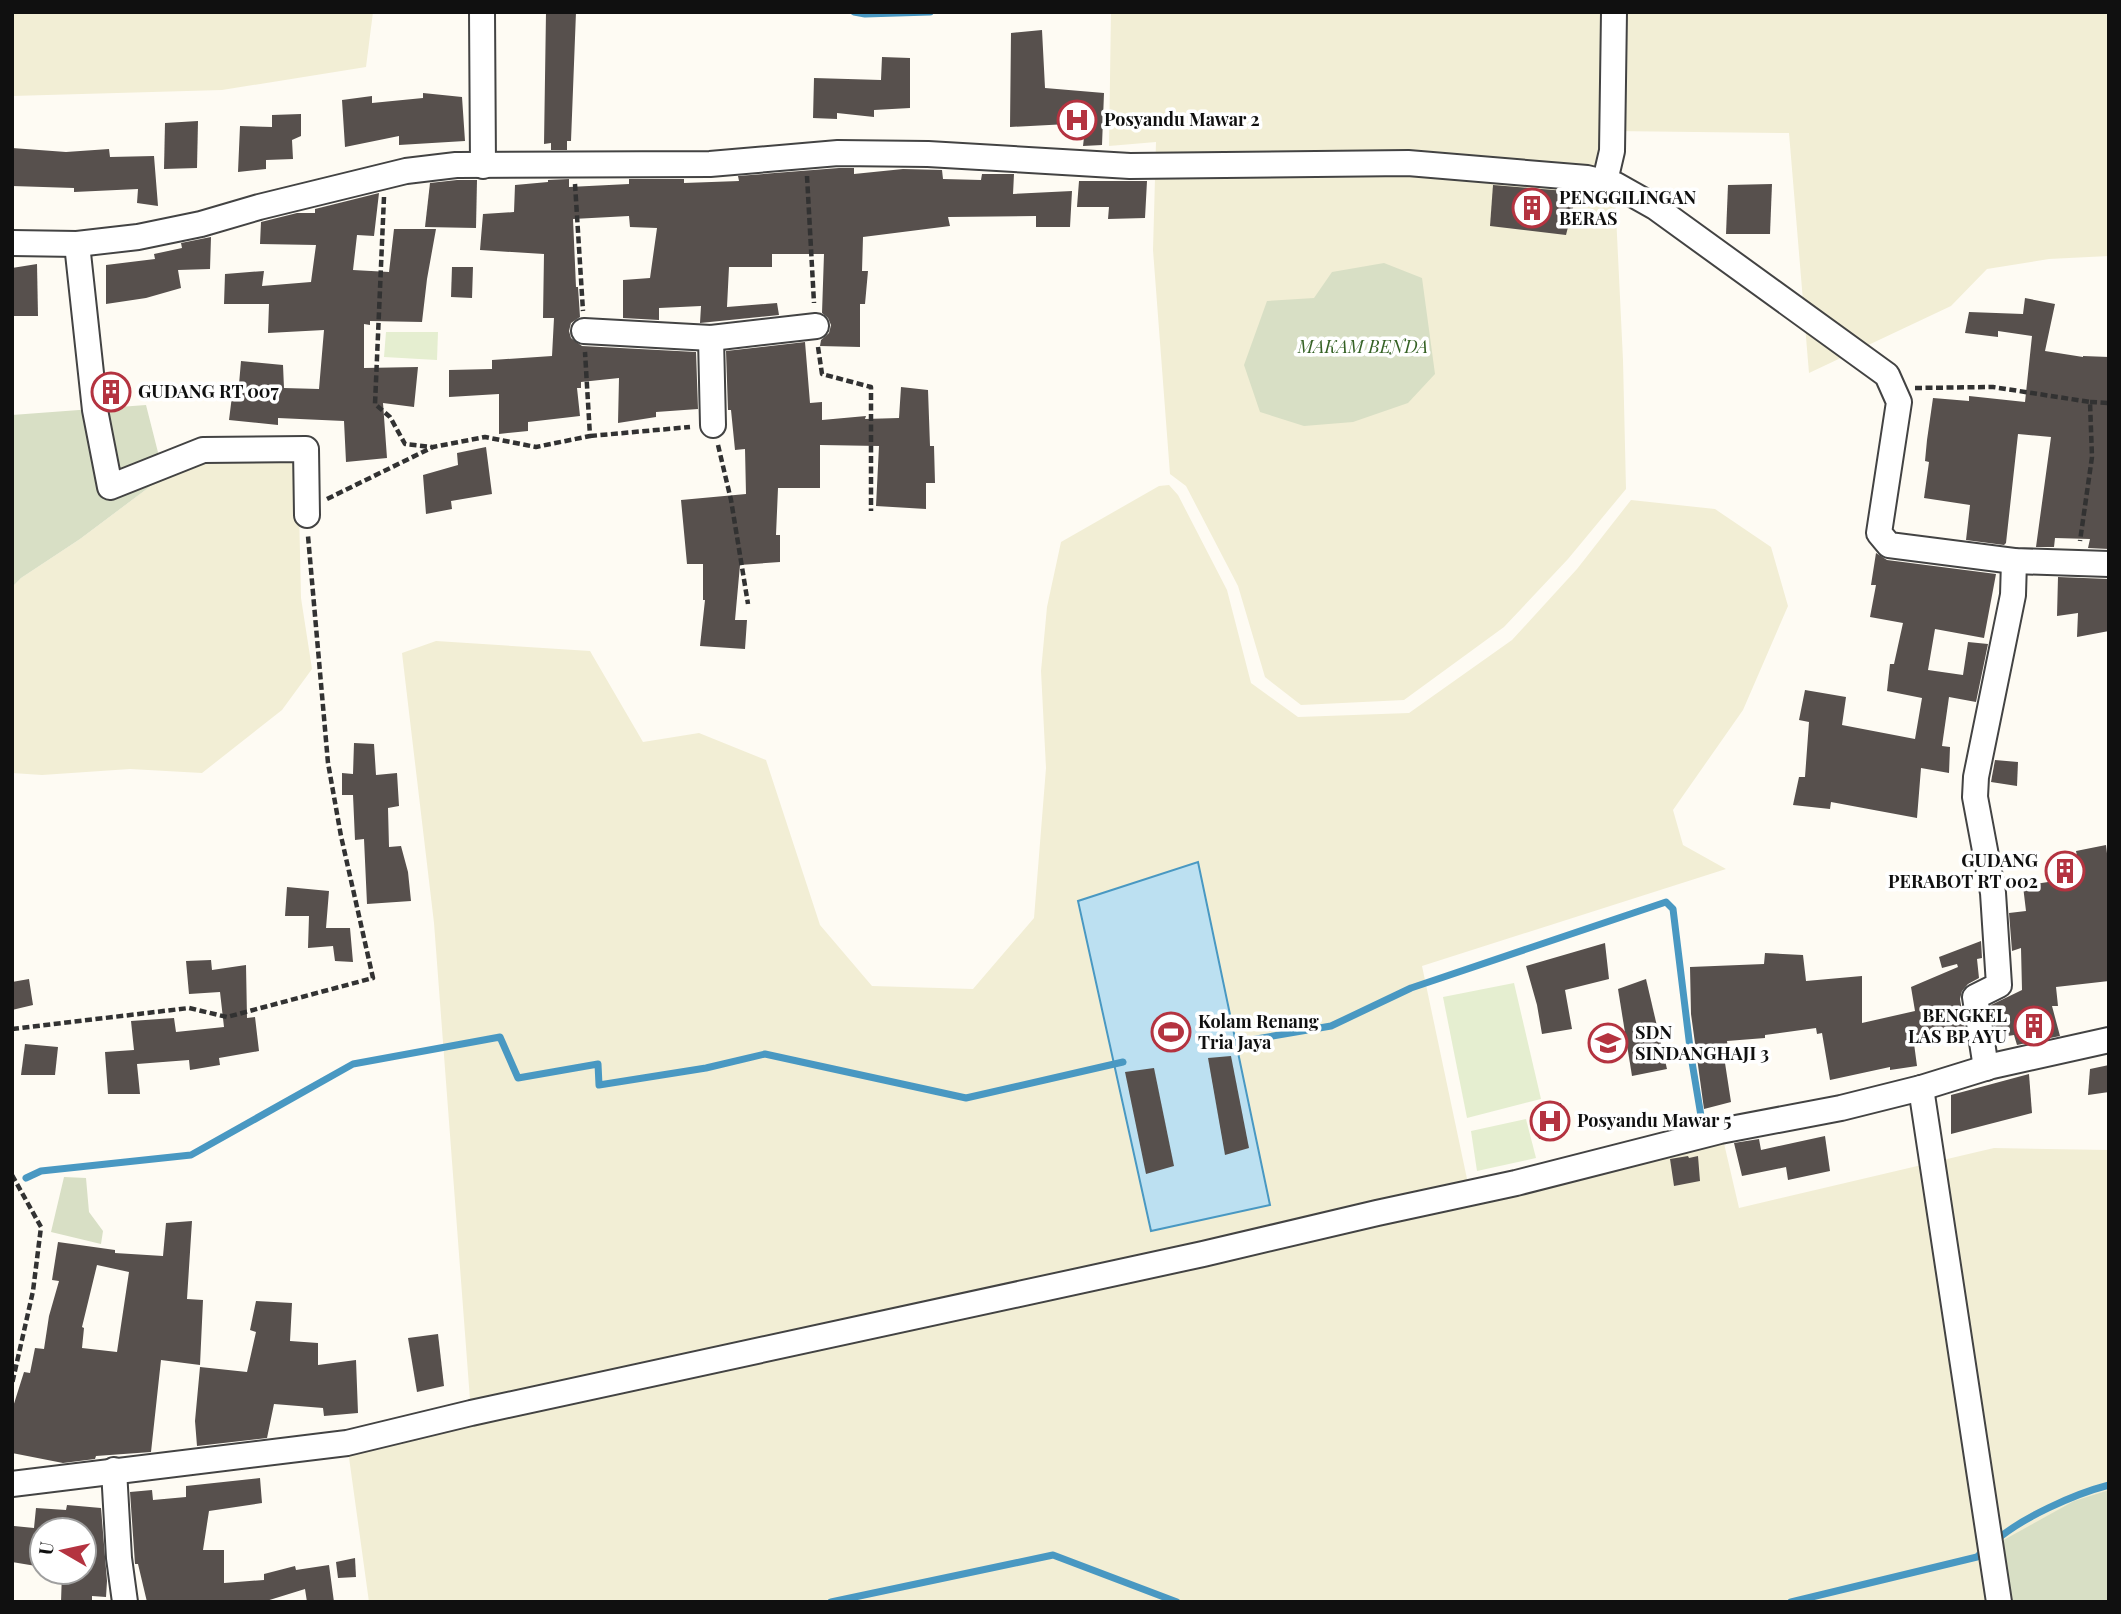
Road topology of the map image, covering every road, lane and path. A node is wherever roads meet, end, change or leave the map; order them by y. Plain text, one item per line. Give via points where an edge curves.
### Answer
1 (482, 12) edge
2 (1614, 12) edge
3 (483, 166) junction
4 (573, 166) junction
5 (385, 176) junction
6 (1605, 181) junction
7 (12, 243) edge
8 (77, 244) junction
9 (816, 326) dead end
10 (584, 331) junction
11 (711, 338) junction
12 (1893, 388) junction
13 (2090, 402) junction
14 (2109, 403) edge
15 (713, 425) junction
16 (590, 436) junction
17 (433, 447) junction
18 (307, 515) junction
19 (2014, 561) junction
20 (2078, 563) junction
21 (2109, 564) edge
22 (748, 604) dead end
23 (12, 1029) edge
24 (2109, 1040) edge
25 (1986, 1068) junction
26 (1922, 1088) junction
27 (12, 1175) edge
28 (12, 1384) edge
29 (114, 1470) junction
30 (12, 1484) edge
31 (125, 1602) edge
32 (1999, 1602) edge

1 - 3 street
2 - 6 street via 1612,151
3 - 4 street
3 - 5 street via 456,165
4 - 6 street via 710,164 864,153 1130,166 1408,163
4 - 10 path
5 - 8 street via 201,224
5 - 17 path via 375,404 390,417 405,443
6 - 12 street via 1655,207 1887,375
7 - 8 street
8 - 18 street via 95,410 110,486 203,450 306,449
9 - 11 street
10 - 11 street
10 - 16 path
11 - 15 street
12 - 13 path via 1993,387
12 - 19 street via 1899,402 1879,533 1889,545
13 - 14 path
13 - 20 path via 2092,457
15 - 16 path
15 - 22 path
16 - 17 path via 536,447 485,437
17 - 18 path via 321,501
18 - 23 path via 330,775 373,978 227,1017 189,1008
19 - 20 street
19 - 25 street via 2012,595 1976,777 1975,797 1993,894 1999,985 1975,997
20 - 21 street
24 - 25 street
25 - 26 street
26 - 29 street via 1720,1131 1203,1254 347,1443
26 - 32 street
27 - 28 path via 41,1227 33,1291
29 - 30 street
29 - 31 street

